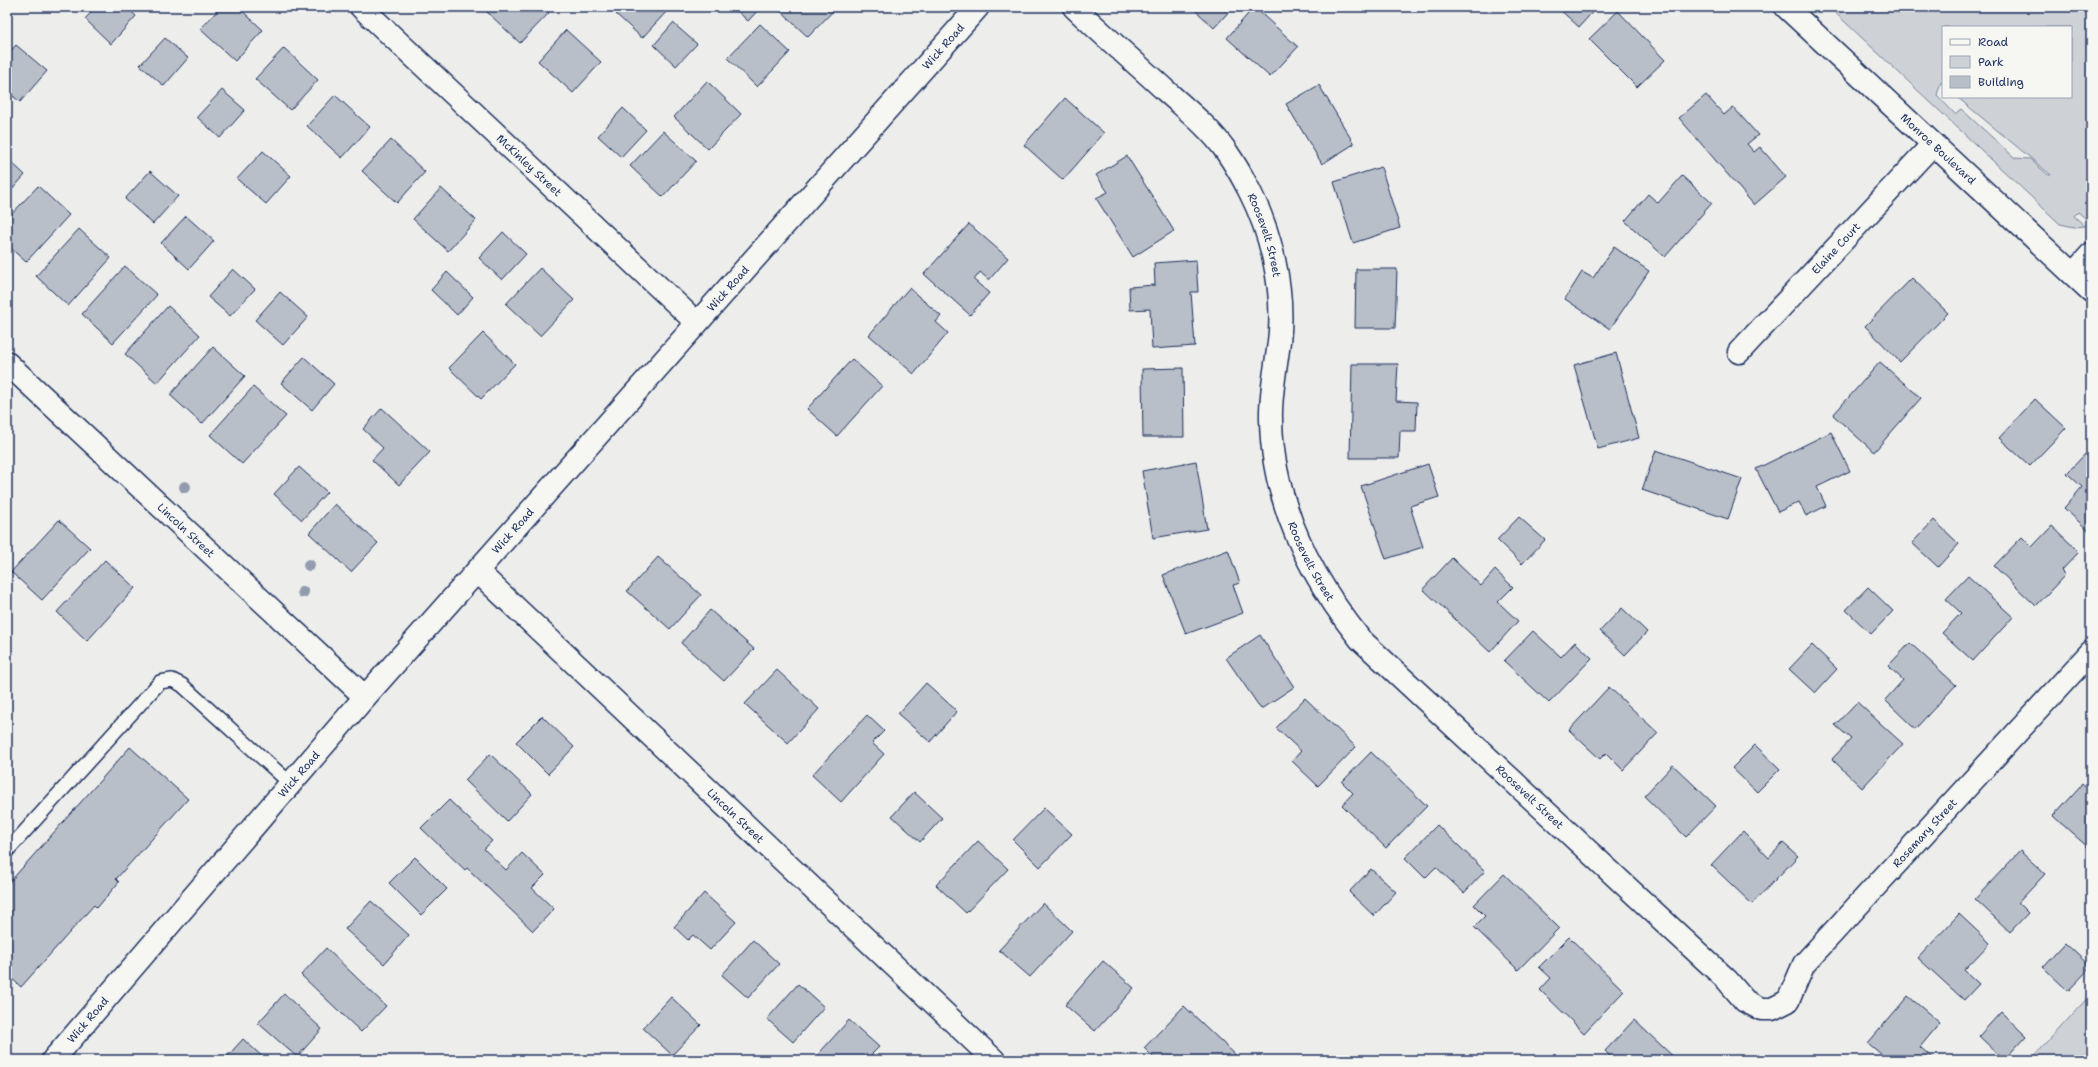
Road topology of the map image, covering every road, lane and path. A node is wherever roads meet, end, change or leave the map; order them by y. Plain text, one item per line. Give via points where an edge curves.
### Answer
1 (361, 7) edge
2 (978, 7) edge
3 (1074, 7) edge
4 (1786, 7) edge
5 (1933, 144) junction
6 (2091, 254) edge
7 (2073, 274) junction
8 (2091, 291) edge
9 (697, 322) junction
10 (1739, 352) dead end
11 (7, 363) edge
12 (477, 571) junction
13 (2091, 652) edge
14 (365, 697) junction
15 (291, 784) junction
16 (7, 851) edge
17 (1761, 1009) joint
18 (53, 1060) edge
19 (994, 1060) edge

1 - 9 street, McKinley Street
2 - 9 street, Wick Road
3 - 17 street, Roosevelt Street via 1204,125 1226,150 1250,193 1268,240 1278,289 1280,329 1270,416 1277,476 1301,547 1337,610 1360,639 1721,975 1745,1001
4 - 5 street, Monroe Boulevard
5 - 7 street, Monroe Boulevard
5 - 10 street, Elaine Court
6 - 7 street
7 - 8 street, Monroe Boulevard
9 - 12 street, Wick Road
11 - 14 street, Lincoln Street
12 - 14 street, Wick Road
12 - 19 street, Lincoln Street
13 - 17 street, Rosemary Street via 1804,964 1788,1001 1772,1009
14 - 15 street, Wick Road
15 - 16 lane via 182,685 172,680 160,682
15 - 18 street, Wick Road

